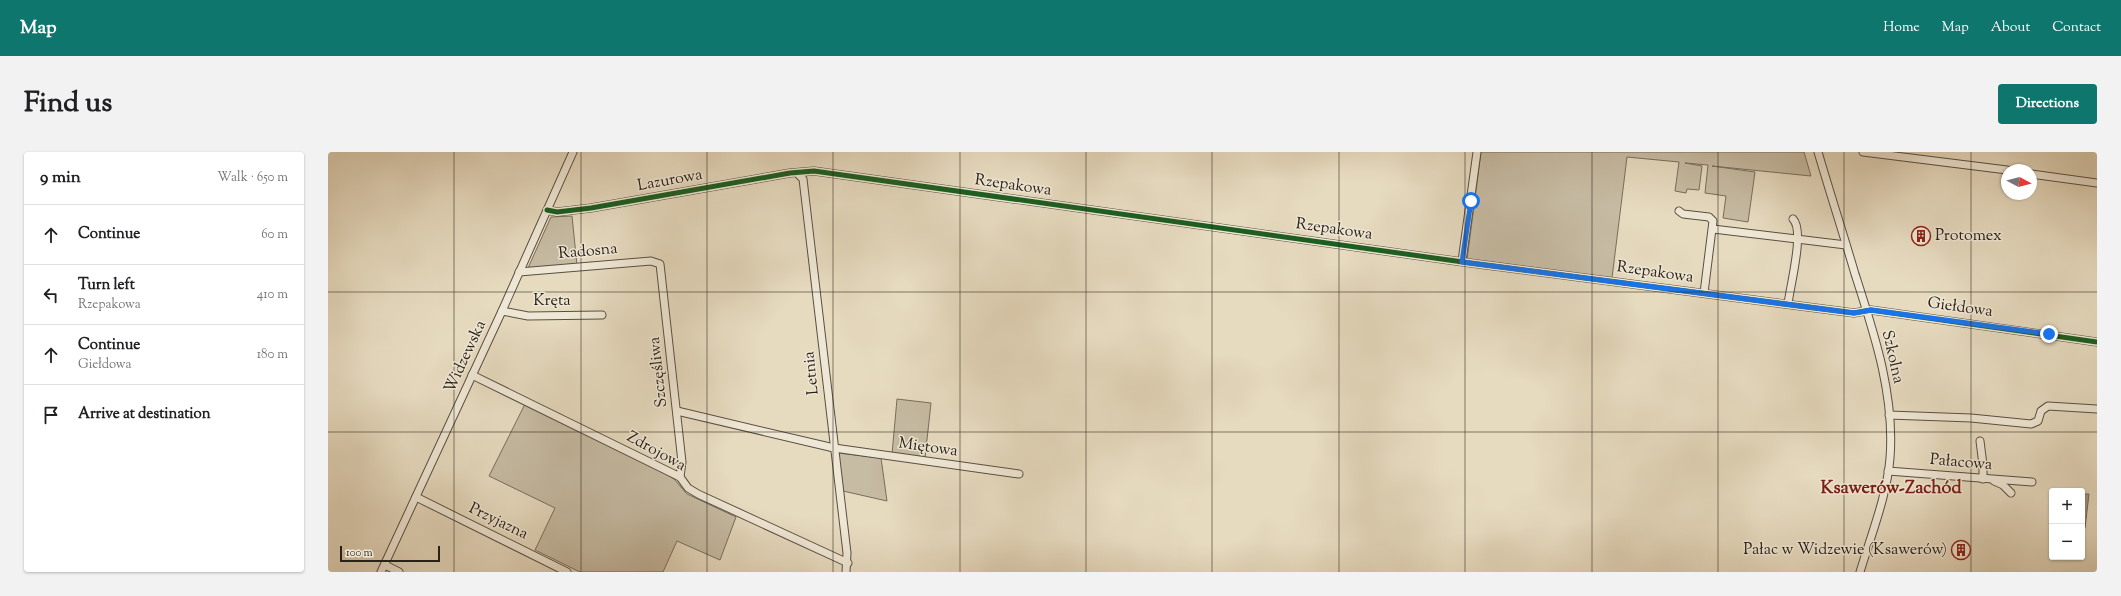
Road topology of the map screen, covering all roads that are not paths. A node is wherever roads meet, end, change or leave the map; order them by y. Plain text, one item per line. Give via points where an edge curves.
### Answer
1 (573, 152) edge
2 (1477, 152) edge
3 (1818, 152) edge
4 (1863, 152) edge
5 (2001, 169) edge
6 (797, 173) junction
7 (2037, 175) edge
8 (2097, 183) edge
9 (547, 210) junction
10 (1679, 211) dead end
11 (1793, 219) dead end
12 (1713, 229) junction
13 (1798, 239) junction
14 (1846, 245) junction
15 (1462, 262) junction
16 (660, 264) joint
17 (519, 272) junction
18 (1704, 293) junction
19 (1788, 304) junction
20 (502, 311) junction
21 (1867, 311) junction
22 (602, 315) dead end
23 (2097, 342) edge
24 (472, 375) junction
25 (2097, 410) edge
26 (677, 411) junction
27 (1888, 415) junction
28 (1980, 441) dead end
29 (834, 448) junction
30 (1888, 471) junction
31 (1020, 474) dead end
32 (680, 477) junction
33 (1986, 479) junction
34 (2032, 482) dead end
35 (2011, 493) dead end
36 (416, 497) junction
37 (848, 563) junction
38 (383, 569) edge
39 (399, 572) edge
40 (567, 572) edge
41 (846, 572) edge
42 (1860, 572) edge

1 - 9 street, Widzewska
2 - 15 street
3 - 14 street, Szkolna
4 - 5 street
6 - 9 street, Lazurowa via 592,208 557,212
6 - 15 street, Rzepakowa via 814,171
6 - 29 street, Letnia via 803,179
7 - 8 street
9 - 17 street, Widzewska
10 - 12 street via 1683,214 1712,218
11 - 13 street via 1797,223
12 - 13 street
12 - 18 street
13 - 14 street
13 - 19 street
14 - 21 street, Szkolna
15 - 18 street, Rzepakowa
16 - 17 street, Radosna via 651,261
16 - 26 street, Szczęśliwa
17 - 20 street, Widzewska
18 - 19 street, Rzepakowa
19 - 21 street, Rzepakowa via 1859,313
20 - 22 street, Kręta via 528,316
20 - 24 street, Widzewska
21 - 23 street, Giełdowa via 1957,321
21 - 27 street, Szkolna via 1882,369
24 - 32 street, Zdrojowa
24 - 36 street, Widzewska
25 - 27 street via 2048,406 2041,411 2038,421 2031,424 1971,418
26 - 29 street, Miętowa
26 - 32 street, Szczęśliwa via 682,462
27 - 30 street, Szkolna
28 - 33 street
29 - 31 street, Miętowa
29 - 37 street, Letnia
30 - 33 street, Pałacowa
30 - 42 street, Szkolna
32 - 37 street, Zdrojowa via 688,488 698,494
33 - 34 street, Pałacowa
33 - 35 street via 2003,485
36 - 38 street, Widzewska
36 - 40 street, Przyjazna
37 - 41 street, Letnia
38 - 39 street

